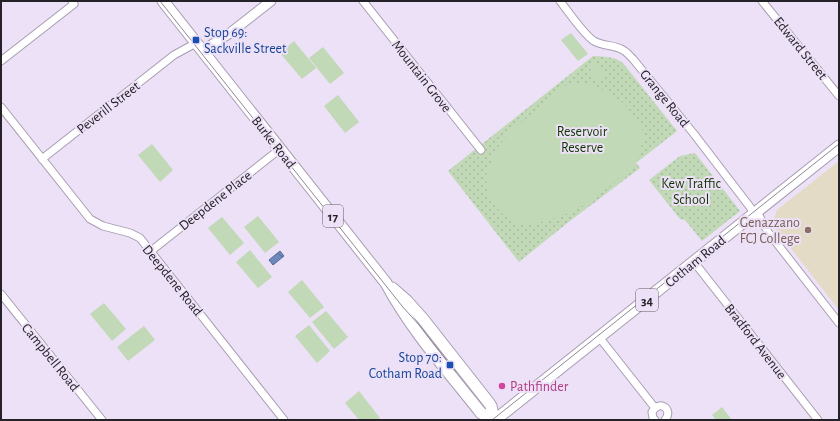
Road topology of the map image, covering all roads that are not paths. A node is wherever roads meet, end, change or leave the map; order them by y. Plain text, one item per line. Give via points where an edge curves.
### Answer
1 (72, 1) edge
2 (162, 1) edge
3 (271, 1) edge
4 (363, 1) edge
5 (560, 1) edge
6 (762, 1) edge
7 (199, 46) junction
8 (1, 61) edge
9 (839, 96) edge
10 (1, 107) edge
11 (839, 146) edge
12 (280, 149) junction
13 (481, 150) dead end
14 (42, 159) junction
15 (754, 214) junction
16 (151, 251) junction
17 (694, 262) junction
18 (1, 294) edge
19 (839, 323) edge
20 (599, 337) junction
21 (655, 408) junction
22 (102, 420) edge
23 (284, 420) edge
24 (494, 420) edge
25 (655, 420) edge
26 (665, 420) edge
27 (818, 420) edge

1 - 8 street via 74,4
2 - 7 main road, Burke Road / 17
3 - 7 street via 230,33
4 - 13 street, Mountain Grove
5 - 15 street, Grange Road via 592,40 621,49 633,59
6 - 9 street, Edward Street
7 - 12 main road, Burke Road / 17
7 - 14 street, Peverill Street via 174,55
10 - 14 street, Deepdene Road
11 - 15 main road, Cotham Road / 34
12 - 16 street, Deepdene Place
12 - 24 main road, Burke Road / 17 via 386,283 413,327 481,413
14 - 16 street, Deepdene Road via 90,219 140,238
15 - 17 main road, Cotham Road / 34
15 - 19 street, Grange Road
16 - 23 street, Deepdene Road
17 - 20 main road, Cotham Road / 34
17 - 27 street, Bradford Avenue
18 - 22 street, Campbell Road
20 - 21 street
20 - 24 main road, Cotham Road / 34
21 - 25 street via 652,415
21 - 26 street via 662,406 666,409 668,416

